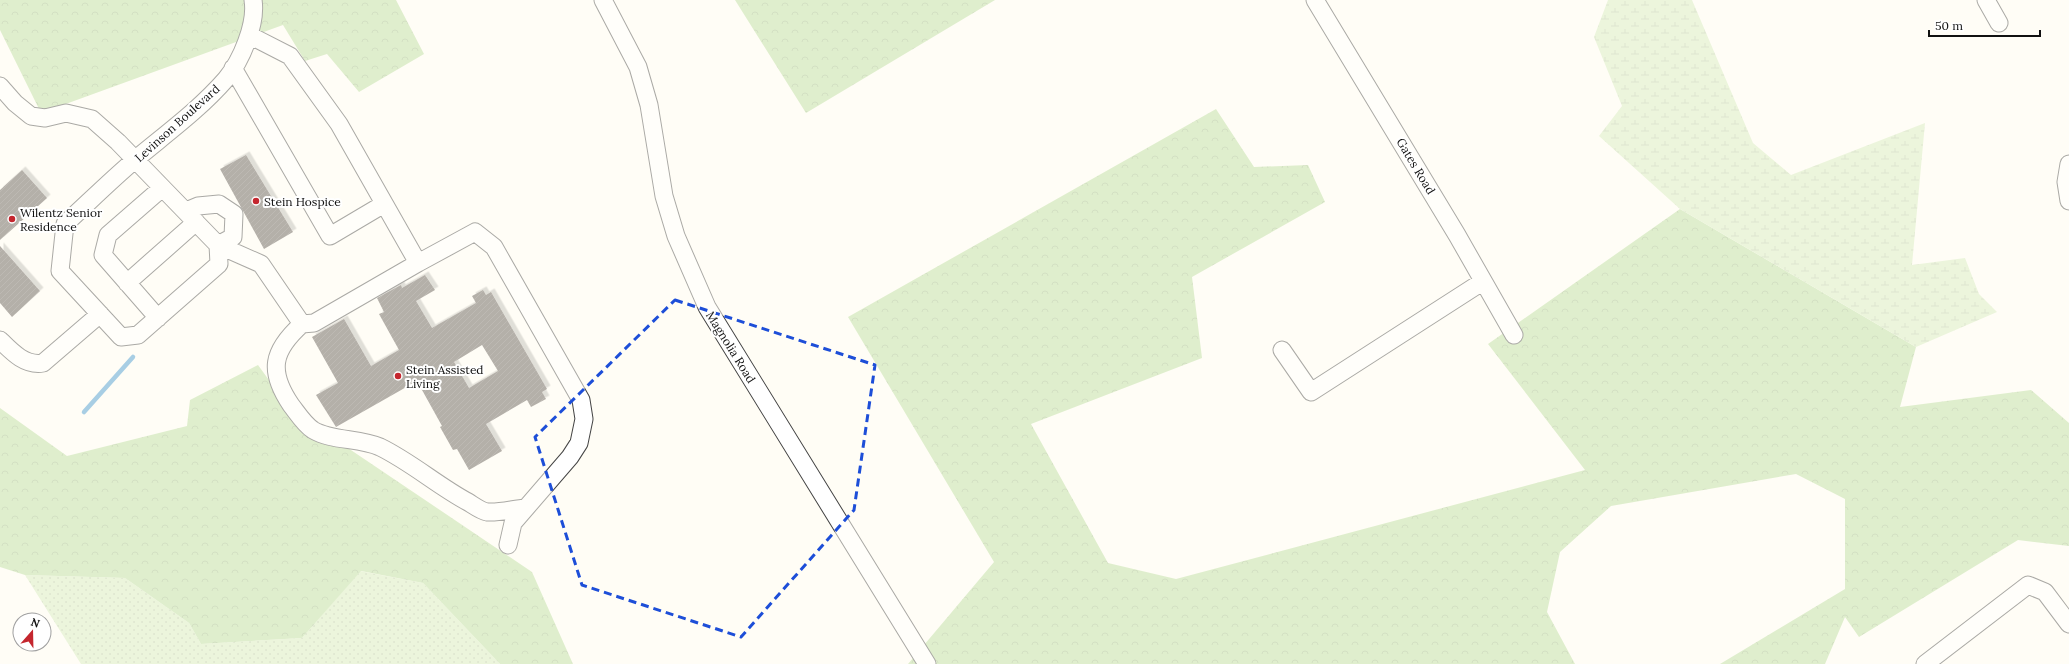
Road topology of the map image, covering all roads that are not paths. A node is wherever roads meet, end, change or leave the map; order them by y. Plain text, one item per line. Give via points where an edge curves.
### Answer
1 (253, 0) edge
2 (603, 0) edge
3 (1316, 0) edge
4 (1986, 0) edge
5 (1999, 23) dead end
6 (249, 35) junction
7 (233, 68) junction
8 (0, 86) edge
9 (135, 160) junction
10 (2069, 164) edge
11 (162, 188) junction
12 (2069, 201) edge
13 (384, 204) junction
14 (191, 216) junction
15 (218, 245) junction
16 (418, 263) junction
17 (1482, 282) junction
18 (127, 283) junction
19 (100, 314) junction
20 (158, 318) junction
21 (302, 324) junction
22 (1514, 335) dead end
23 (0, 340) edge
24 (1282, 350) dead end
25 (526, 508) junction
26 (508, 545) dead end
27 (2069, 624) edge
28 (1945, 658) edge
29 (927, 664) edge
30 (1925, 664) edge

1 - 6 street, Levinson Boulevard via 253,20
2 - 29 street, Magnolia Road via 638,67 649,105 664,196 676,236 707,307
3 - 17 street, Gates Road via 1458,234
4 - 5 street
6 - 7 street, Levinson Boulevard
6 - 13 street via 290,56 339,124
7 - 9 street, Levinson Boulevard via 186,117
7 - 13 street via 330,236
8 - 9 street via 31,116 45,118 66,113 92,119
9 - 11 street
9 - 19 street, Levinson Boulevard via 65,224 60,271
10 - 12 street via 2066,182
11 - 14 street
11 - 18 street via 108,235 103,255
13 - 16 street
14 - 15 street
14 - 15 street via 198,206 218,204 234,214 233,237
14 - 18 street
15 - 20 street via 219,264
15 - 21 street via 261,264
16 - 21 street via 314,323
16 - 25 street via 475,232 494,247 581,400 584,419 579,443
17 - 22 street, Gates Road
17 - 24 street via 1311,392
18 - 20 street
19 - 20 street via 121,337 138,335
19 - 23 street via 43,363 37,364 18,358
21 - 25 street via 286,338 275,367 287,399 303,422 324,434 359,440 380,448 485,512
25 - 26 street via 513,523
27 - 28 street via 2046,592 2028,585
28 - 30 street

